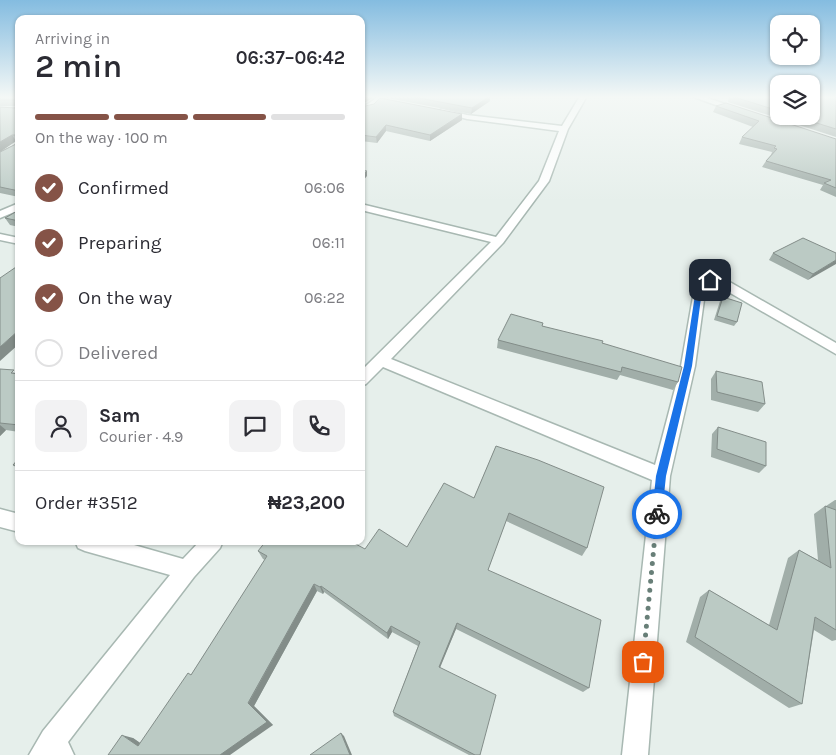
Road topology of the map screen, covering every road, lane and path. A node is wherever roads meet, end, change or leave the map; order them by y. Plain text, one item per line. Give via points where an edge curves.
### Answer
1 (563, 131) edge
2 (15, 208) edge
3 (365, 209) edge
4 (0, 215) edge
5 (0, 237) edge
6 (15, 240) edge
7 (499, 241) junction
8 (836, 349) edge
9 (380, 360) junction
10 (365, 376) edge
11 (661, 476) junction
12 (0, 518) edge
13 (15, 522) edge
14 (99, 545) edge
15 (209, 545) edge
16 (187, 570) junction
17 (52, 750) edge
18 (634, 755) edge

1 - 7 street via 544,181
2 - 4 street
3 - 7 street
5 - 6 street
7 - 9 street
8 - 11 street via 724,284 710,280 700,282 688,366
9 - 10 street
9 - 11 street
11 - 18 street
12 - 13 street
14 - 16 street
15 - 16 street
16 - 17 street

